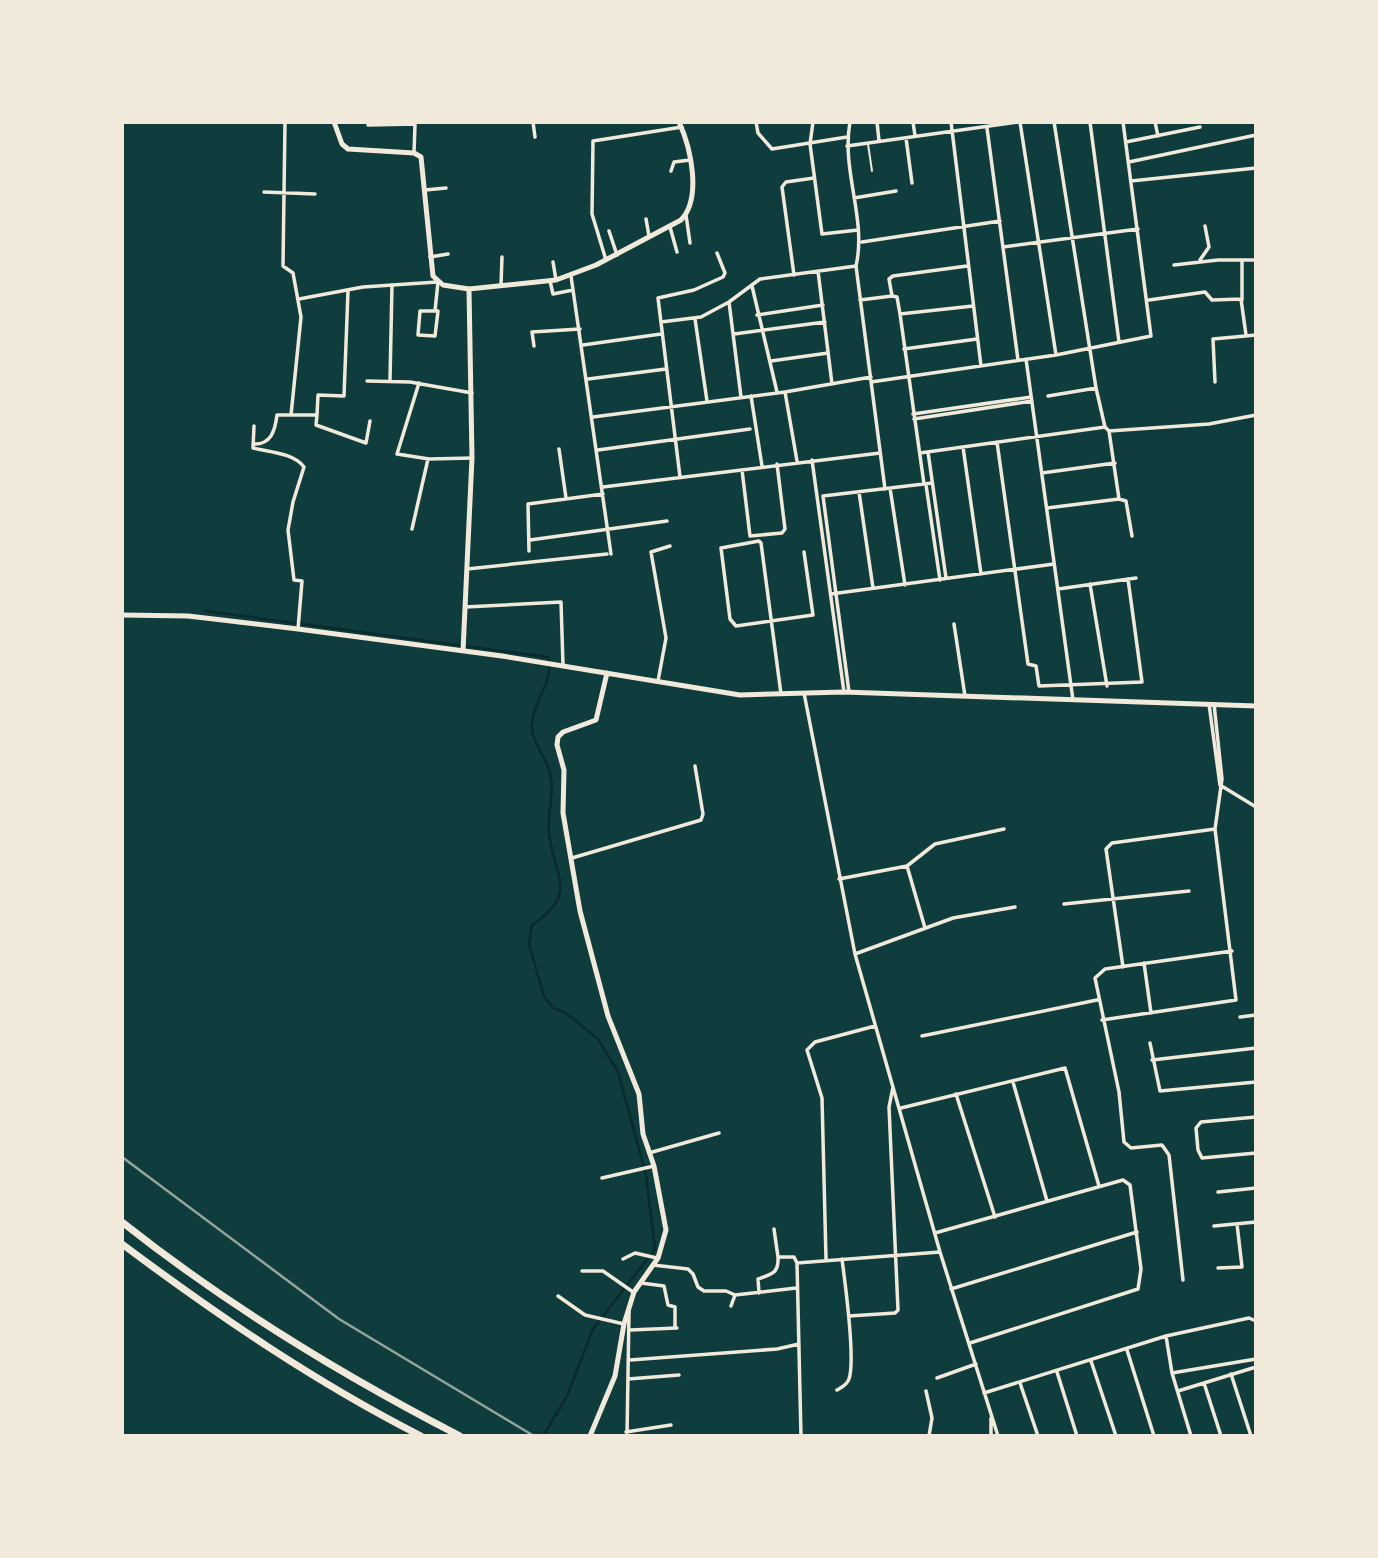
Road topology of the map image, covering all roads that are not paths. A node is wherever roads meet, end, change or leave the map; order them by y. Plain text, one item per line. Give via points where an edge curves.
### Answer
1 (285, 122) edge
2 (334, 122) edge
3 (533, 122) edge
4 (756, 122) edge
5 (813, 122) edge
6 (850, 122) edge
7 (877, 122) edge
8 (913, 122) edge
9 (951, 122) edge
10 (1019, 122) edge
11 (1054, 122) edge
12 (1090, 122) edge
13 (1123, 122) edge
14 (1155, 122) edge
15 (415, 123) edge
16 (368, 125) dead end
17 (680, 125) edge
18 (1200, 127) dead end
19 (987, 128) junction
20 (952, 132) junction
21 (1255, 135) edge
22 (915, 136) junction
23 (1158, 136) junction
24 (535, 137) dead end
25 (847, 137) junction
26 (906, 138) junction
27 (879, 141) junction
28 (1126, 142) junction
29 (867, 143) junction
30 (810, 144) junction
31 (847, 146) junction
32 (414, 153) junction
33 (690, 160) junction
34 (1129, 162) junction
35 (1255, 168) edge
36 (671, 171) dead end
37 (872, 171) dead end
38 (814, 178) junction
39 (1131, 181) junction
40 (912, 183) dead end
41 (446, 188) dead end
42 (425, 190) junction
43 (896, 191) dead end
44 (264, 192) dead end
45 (285, 193) junction
46 (314, 194) dead end
47 (854, 198) junction
48 (686, 215) junction
49 (646, 219) dead end
50 (1000, 220) junction
51 (962, 225) junction
52 (1205, 226) dead end
53 (670, 227) junction
54 (1138, 229) junction
55 (858, 230) junction
56 (608, 231) dead end
57 (1105, 234) junction
58 (649, 238) junction
59 (1071, 238) junction
60 (862, 242) junction
61 (1039, 242) junction
62 (690, 243) dead end
63 (1003, 247) junction
64 (677, 252) dead end
65 (717, 253) dead end
66 (448, 254) dead end
67 (617, 255) junction
68 (430, 257) junction
69 (502, 257) dead end
70 (606, 260) junction
71 (1242, 260) junction
72 (1255, 260) edge
73 (553, 262) dead end
74 (1199, 262) junction
75 (1174, 265) dead end
76 (856, 266) junction
77 (967, 266) junction
78 (818, 271) junction
79 (794, 275) junction
80 (571, 276) junction
81 (553, 281) junction
82 (437, 282) junction
83 (392, 285) junction
84 (751, 285) junction
85 (501, 287) junction
86 (469, 289) junction
87 (573, 290) junction
88 (348, 291) junction
89 (892, 296) junction
90 (299, 299) junction
91 (860, 300) junction
92 (1148, 300) junction
93 (1242, 300) junction
94 (729, 302) junction
95 (823, 305) junction
96 (973, 306) junction
97 (435, 311) junction
98 (900, 314) junction
99 (757, 315) junction
100 (695, 319) junction
101 (825, 322) junction
102 (660, 323) junction
103 (580, 328) junction
104 (762, 331) junction
105 (661, 334) junction
106 (734, 334) junction
107 (1247, 335) junction
108 (1255, 335) edge
109 (977, 339) junction
110 (1119, 343) junction
111 (583, 345) junction
112 (534, 346) dead end
113 (904, 349) junction
114 (1089, 349) junction
115 (828, 353) junction
116 (1056, 355) junction
117 (1026, 359) junction
118 (1018, 360) junction
119 (771, 361) junction
120 (981, 366) junction
121 (666, 369) junction
122 (907, 378) junction
123 (587, 379) junction
124 (871, 379) junction
125 (390, 380) junction
126 (367, 381) dead end
127 (1216, 382) dead end
128 (419, 383) junction
129 (832, 384) junction
130 (1096, 388) junction
131 (777, 392) junction
132 (785, 392) junction
133 (472, 393) junction
134 (751, 396) junction
135 (1048, 396) dead end
136 (741, 397) junction
137 (1032, 399) junction
138 (707, 401) junction
139 (671, 406) junction
140 (291, 415) junction
141 (317, 415) junction
142 (1255, 415) edge
143 (593, 417) junction
144 (913, 417) junction
145 (370, 421) dead end
146 (254, 426) dead end
147 (1105, 426) junction
148 (750, 429) dead end
149 (1110, 432) junction
150 (1037, 437) junction
151 (676, 440) junction
152 (997, 442) junction
153 (253, 444) junction
154 (963, 447) junction
155 (559, 449) dead end
156 (597, 450) junction
157 (928, 452) junction
158 (880, 453) junction
159 (919, 453) junction
160 (429, 458) junction
161 (472, 458) junction
162 (812, 460) junction
163 (797, 461) junction
164 (1115, 463) junction
165 (777, 464) junction
166 (762, 467) junction
167 (742, 469) junction
168 (1042, 473) junction
169 (680, 477) junction
170 (932, 483) junction
171 (925, 484) junction
172 (603, 487) junction
173 (888, 488) junction
174 (859, 492) junction
175 (603, 494) junction
176 (820, 497) junction
177 (566, 498) junction
178 (1119, 499) junction
179 (1047, 509) junction
180 (667, 521) dead end
181 (412, 529) dead end
182 (607, 529) junction
183 (1132, 536) dead end
184 (530, 540) junction
185 (670, 546) dead end
186 (529, 551) dead end
187 (804, 552) dead end
188 (1054, 564) junction
189 (467, 569) junction
190 (1014, 569) junction
191 (981, 573) junction
192 (1136, 578) dead end
193 (947, 579) junction
194 (1128, 579) junction
195 (940, 580) junction
196 (1090, 584) junction
197 (905, 585) junction
198 (873, 589) junction
199 (1058, 589) junction
200 (831, 594) junction
201 (837, 594) junction
202 (465, 607) junction
203 (122, 615) edge
204 (773, 623) junction
205 (954, 624) dead end
206 (298, 628) junction
207 (463, 646) junction
208 (559, 666) junction
209 (607, 673) junction
210 (658, 683) junction
211 (1107, 686) junction
212 (846, 692) junction
213 (804, 693) junction
214 (1072, 693) junction
215 (780, 694) junction
216 (965, 696) junction
217 (1211, 704) junction
218 (1255, 706) edge
219 (695, 766) dead end
220 (1220, 785) junction
221 (1255, 807) edge
222 (1004, 829) dead end
223 (1215, 829) junction
224 (572, 858) junction
225 (907, 866) junction
226 (839, 879) junction
227 (1189, 891) dead end
228 (1112, 900) junction
229 (1064, 904) dead end
230 (1015, 907) dead end
231 (925, 928) junction
232 (1232, 951) junction
233 (855, 954) junction
234 (1144, 964) junction
235 (1123, 967) junction
236 (1097, 1000) junction
237 (1152, 1014) junction
238 (1255, 1015) edge
239 (1240, 1017) dead end
240 (1102, 1020) junction
241 (875, 1026) junction
242 (922, 1036) dead end
243 (1150, 1043) dead end
244 (1255, 1048) edge
245 (1152, 1060) junction
246 (1013, 1081) junction
247 (1255, 1082) edge
248 (894, 1085) junction
249 (956, 1094) junction
250 (901, 1108) junction
251 (1255, 1117) edge
252 (719, 1133) dead end
253 (649, 1153) junction
254 (1255, 1153) edge
255 (652, 1166) junction
256 (602, 1178) dead end
257 (1099, 1186) junction
258 (1255, 1188) edge
259 (1218, 1192) dead end
260 (1047, 1201) junction
261 (995, 1217) junction
262 (122, 1222) edge
263 (1255, 1222) edge
264 (1237, 1224) junction
265 (1214, 1226) dead end
266 (774, 1229) dead end
267 (1137, 1232) junction
268 (935, 1233) junction
269 (122, 1244) edge
270 (940, 1252) junction
271 (778, 1256) junction
272 (895, 1256) junction
273 (656, 1257) junction
274 (623, 1259) dead end
275 (827, 1259) junction
276 (842, 1259) junction
277 (797, 1264) junction
278 (653, 1265) junction
279 (1218, 1268) dead end
280 (582, 1271) dead end
281 (1183, 1280) dead end
282 (641, 1283) junction
283 (797, 1288) junction
284 (951, 1289) junction
285 (631, 1291) junction
286 (760, 1293) junction
287 (558, 1296) dead end
288 (735, 1296) junction
289 (731, 1306) dead end
290 (629, 1309) junction
291 (849, 1316) junction
292 (1255, 1321) edge
293 (624, 1324) junction
294 (630, 1330) junction
295 (1166, 1336) junction
296 (970, 1343) junction
297 (799, 1344) junction
298 (1127, 1350) junction
299 (1255, 1359) edge
300 (629, 1360) junction
301 (1091, 1361) junction
302 (976, 1364) junction
303 (1255, 1367) edge
304 (1057, 1372) junction
305 (1172, 1373) junction
306 (1231, 1374) junction
307 (679, 1376) dead end
308 (937, 1378) dead end
309 (628, 1379) junction
310 (1020, 1383) junction
311 (1204, 1383) junction
312 (837, 1390) dead end
313 (926, 1391) dead end
314 (1178, 1391) junction
315 (984, 1393) junction
316 (990, 1413) junction
317 (671, 1424) dead end
318 (626, 1434) edge
319 (421, 1436) edge
320 (460, 1436) edge
321 (590, 1436) edge
322 (801, 1436) edge
323 (929, 1436) edge
324 (991, 1436) edge
325 (998, 1436) edge
326 (1038, 1436) edge
327 (1077, 1436) edge
328 (1116, 1436) edge
329 (1154, 1436) edge
330 (1191, 1436) edge
331 (1221, 1436) edge
332 (1251, 1436) edge

1 - 45 street
2 - 32 street via 348,149
3 - 24 street
4 - 30 street via 758,133 772,149
5 - 30 street
6 - 25 street
7 - 27 street
8 - 22 street
9 - 20 street
10 - 19 street
10 - 61 street
11 - 59 street
12 - 57 street
13 - 28 street
14 - 23 street
15 - 16 street
15 - 32 street
17 - 33 street
17 - 70 street via 593,141 592,214
18 - 23 street
19 - 20 street
19 - 50 street
20 - 22 street
20 - 51 street
21 - 34 street
22 - 26 street
23 - 28 street
25 - 30 street
25 - 31 street
26 - 27 street
26 - 40 street
27 - 29 street
28 - 34 street
29 - 31 street
29 - 37 lane
30 - 38 street
31 - 47 street
32 - 42 street via 424,161
33 - 36 street via 674,162
33 - 48 street via 691,200
34 - 39 street
35 - 39 street
38 - 55 street via 823,235
38 - 79 street via 786,182 782,187
39 - 54 street
41 - 42 street
42 - 68 street
43 - 47 street
44 - 45 street
45 - 46 street
45 - 90 street via 284,267 293,273
47 - 55 street
48 - 53 street
48 - 62 street
49 - 58 street
50 - 51 street
50 - 63 street
51 - 60 street
51 - 77 street
52 - 74 street via 1209,247
53 - 58 street
53 - 64 street
54 - 57 street
54 - 92 street
55 - 60 street
56 - 67 street
57 - 59 street
57 - 110 street
58 - 67 street
59 - 61 street
59 - 114 street
60 - 76 street
61 - 63 street
61 - 116 street
63 - 118 street
65 - 102 street via 723,276 694,290 660,296
66 - 68 street
67 - 70 street
68 - 82 street
69 - 85 street
70 - 80 street
71 - 72 street
71 - 74 street
71 - 93 street
73 - 81 street
74 - 75 street
76 - 78 street
76 - 91 street
77 - 89 street via 892,275
77 - 96 street
78 - 79 street
78 - 95 street
79 - 84 street via 760,279
80 - 81 street
80 - 87 street
81 - 85 street
81 - 87 street via 553,294
82 - 83 street
82 - 86 street
82 - 97 street
83 - 88 street
83 - 125 street
84 - 94 street
84 - 99 street
85 - 86 street
86 - 133 street
87 - 103 street
88 - 90 street
88 - 141 street via 344,396 318,395
89 - 91 street
89 - 98 street via 897,297
90 - 140 street
91 - 124 street
92 - 93 street via 1205,292 1212,300
92 - 110 street via 1152,335
93 - 107 street
94 - 100 street
94 - 106 street
95 - 99 street
95 - 101 street
96 - 98 street
96 - 109 street
97 - 97 street via 435,336 418,335 420,311
98 - 113 street
99 - 104 street
100 - 102 street
100 - 138 street
101 - 104 street
101 - 115 street
102 - 105 street
103 - 111 street
103 - 112 street via 533,332
104 - 106 street
104 - 119 street
105 - 111 street
105 - 121 street
106 - 136 street
107 - 108 street
107 - 127 street via 1213,339
109 - 113 street
109 - 120 street
110 - 114 street
111 - 123 street
113 - 122 street
114 - 116 street
114 - 130 street
115 - 119 street
115 - 129 street
116 - 117 street
117 - 118 street
117 - 137 street
118 - 120 street
119 - 131 street
120 - 122 street
121 - 123 street
121 - 139 street
122 - 124 street
122 - 144 street
123 - 143 street
124 - 129 street
124 - 158 street
125 - 126 street
125 - 128 street
128 - 133 street
128 - 160 street via 396,450
129 - 132 street
130 - 135 street
130 - 147 street
131 - 132 street
131 - 134 street
132 - 163 street
133 - 161 street
134 - 136 street
134 - 166 street
136 - 138 street
137 - 144 street
137 - 150 street
138 - 139 street
139 - 143 street
139 - 151 street
140 - 141 street
140 - 153 street via 277,415 269,440
141 - 145 street via 316,425 366,443
142 - 149 street via 1209,424
143 - 156 street
144 - 159 street
146 - 153 street
147 - 149 street
147 - 150 street
148 - 151 street
149 - 164 street
150 - 152 street
150 - 168 street
151 - 156 street
151 - 169 street
152 - 154 street
152 - 190 street
153 - 206 street via 253,448 286,456 304,467 288,530 294,580 302,581
154 - 157 street
154 - 191 street
155 - 177 street
156 - 172 street
157 - 159 street
157 - 170 street
158 - 162 street
158 - 173 street
159 - 171 street
160 - 161 street
160 - 181 street
161 - 189 street
162 - 163 street
162 - 176 street
163 - 165 street
164 - 168 street
164 - 178 street
165 - 166 street
165 - 167 street via 782,533 752,537 749,533
166 - 167 street
167 - 169 street
168 - 179 street
169 - 172 street
170 - 171 street
170 - 193 street
171 - 173 street
171 - 195 street
172 - 175 street
173 - 174 street
173 - 197 street
174 - 176 street
174 - 198 street
175 - 177 street
175 - 182 street
176 - 200 street
176 - 201 street
177 - 184 street via 528,504
178 - 179 street
178 - 183 street via 1126,501
179 - 188 street
180 - 182 street
182 - 184 street
182 - 189 street via 609,554
184 - 186 street
185 - 210 street via 651,552 666,638
187 - 204 street via 813,615
188 - 190 street
188 - 199 street
189 - 202 street
190 - 191 street
190 - 214 street via 1028,664 1036,666 1039,686
191 - 193 street
192 - 194 street
193 - 195 street
194 - 196 street
194 - 211 street via 1142,680
195 - 197 street
196 - 199 street
196 - 211 street
197 - 198 street
198 - 201 street
199 - 214 street
200 - 201 street
200 - 212 street
201 - 212 street
202 - 207 street
202 - 208 street via 561,602
203 - 206 street via 188,616
204 - 204 street via 733,623 722,547 761,542
204 - 215 street
205 - 216 street
206 - 207 street
207 - 208 street
208 - 209 street
209 - 210 street
209 - 224 street via 595,722 563,732 557,739
210 - 215 street via 740,695
211 - 214 street
212 - 213 street
212 - 216 street
213 - 215 street
213 - 226 street
214 - 216 street
214 - 217 street
217 - 218 street
217 - 220 street
219 - 224 street via 701,820
220 - 221 street
220 - 223 street
222 - 225 street via 935,844
223 - 228 street via 1108,845 1105,853
223 - 232 street
224 - 253 street via 580,911 608,1016 635,1080
225 - 226 street
225 - 231 street
226 - 233 street
227 - 228 street
228 - 229 street
228 - 235 street
230 - 231 street via 974,912
231 - 233 street
232 - 234 street
232 - 237 street via 1236,1000
233 - 241 street
234 - 235 street
234 - 237 street
235 - 236 street via 1098,972
236 - 240 street
236 - 242 street
237 - 240 street
238 - 239 street
240 - 281 street via 1119,1092 1124,1142 1131,1149 1162,1145 1169,1156
241 - 248 street
241 - 275 street via 815,1042 807,1050 822,1098
243 - 245 street
244 - 245 street
245 - 247 street via 1160,1091
246 - 249 street
246 - 257 street via 1060,1067 1068,1071
246 - 260 street
248 - 250 street
248 - 272 street via 889,1107
249 - 250 street
249 - 261 street
250 - 268 street
251 - 254 street via 1201,1122 1196,1128 1202,1157
252 - 253 street
253 - 255 street
255 - 256 street
255 - 273 street via 666,1230
257 - 260 street
257 - 267 street via 1129,1182
258 - 259 street
260 - 261 street
261 - 268 street
262 - 320 highway via 258,1322 362,1385
263 - 264 street
264 - 265 street
264 - 279 street via 1242,1266
266 - 271 street
267 - 284 street
267 - 296 street via 1138,1289
268 - 270 street
269 - 319 highway via 265,1346
270 - 272 street
270 - 284 street
271 - 277 street via 794,1257
271 - 286 street via 776,1272 758,1279
272 - 276 street
272 - 291 street via 897,1311
273 - 274 street via 627,1255
273 - 278 street
275 - 276 street
275 - 277 street
276 - 291 street
277 - 283 street
278 - 282 street
278 - 288 street via 688,1269 701,1290
280 - 285 street via 603,1271
282 - 285 street
282 - 294 street via 664,1286 668,1306 675,1307 676,1328
283 - 286 street
283 - 297 street
284 - 296 street
285 - 290 street
286 - 288 street
287 - 293 street via 576,1311
288 - 289 street
290 - 293 street
290 - 294 street
291 - 312 street via 849,1376
292 - 295 street via 1249,1318
293 - 321 street via 615,1376
294 - 300 street
295 - 298 street
295 - 305 street
296 - 302 street
297 - 300 street
297 - 322 street
298 - 301 street
298 - 329 street
299 - 305 street
300 - 309 street
301 - 304 street
301 - 328 street
302 - 308 street
302 - 315 street
303 - 306 street
304 - 310 street
304 - 327 street
305 - 314 street
306 - 311 street
306 - 332 street
307 - 309 street
309 - 318 street
310 - 315 street
310 - 326 street
311 - 314 street
311 - 331 street
313 - 323 street via 932,1418
314 - 330 street
315 - 316 street
316 - 324 street
316 - 325 street
317 - 318 street

